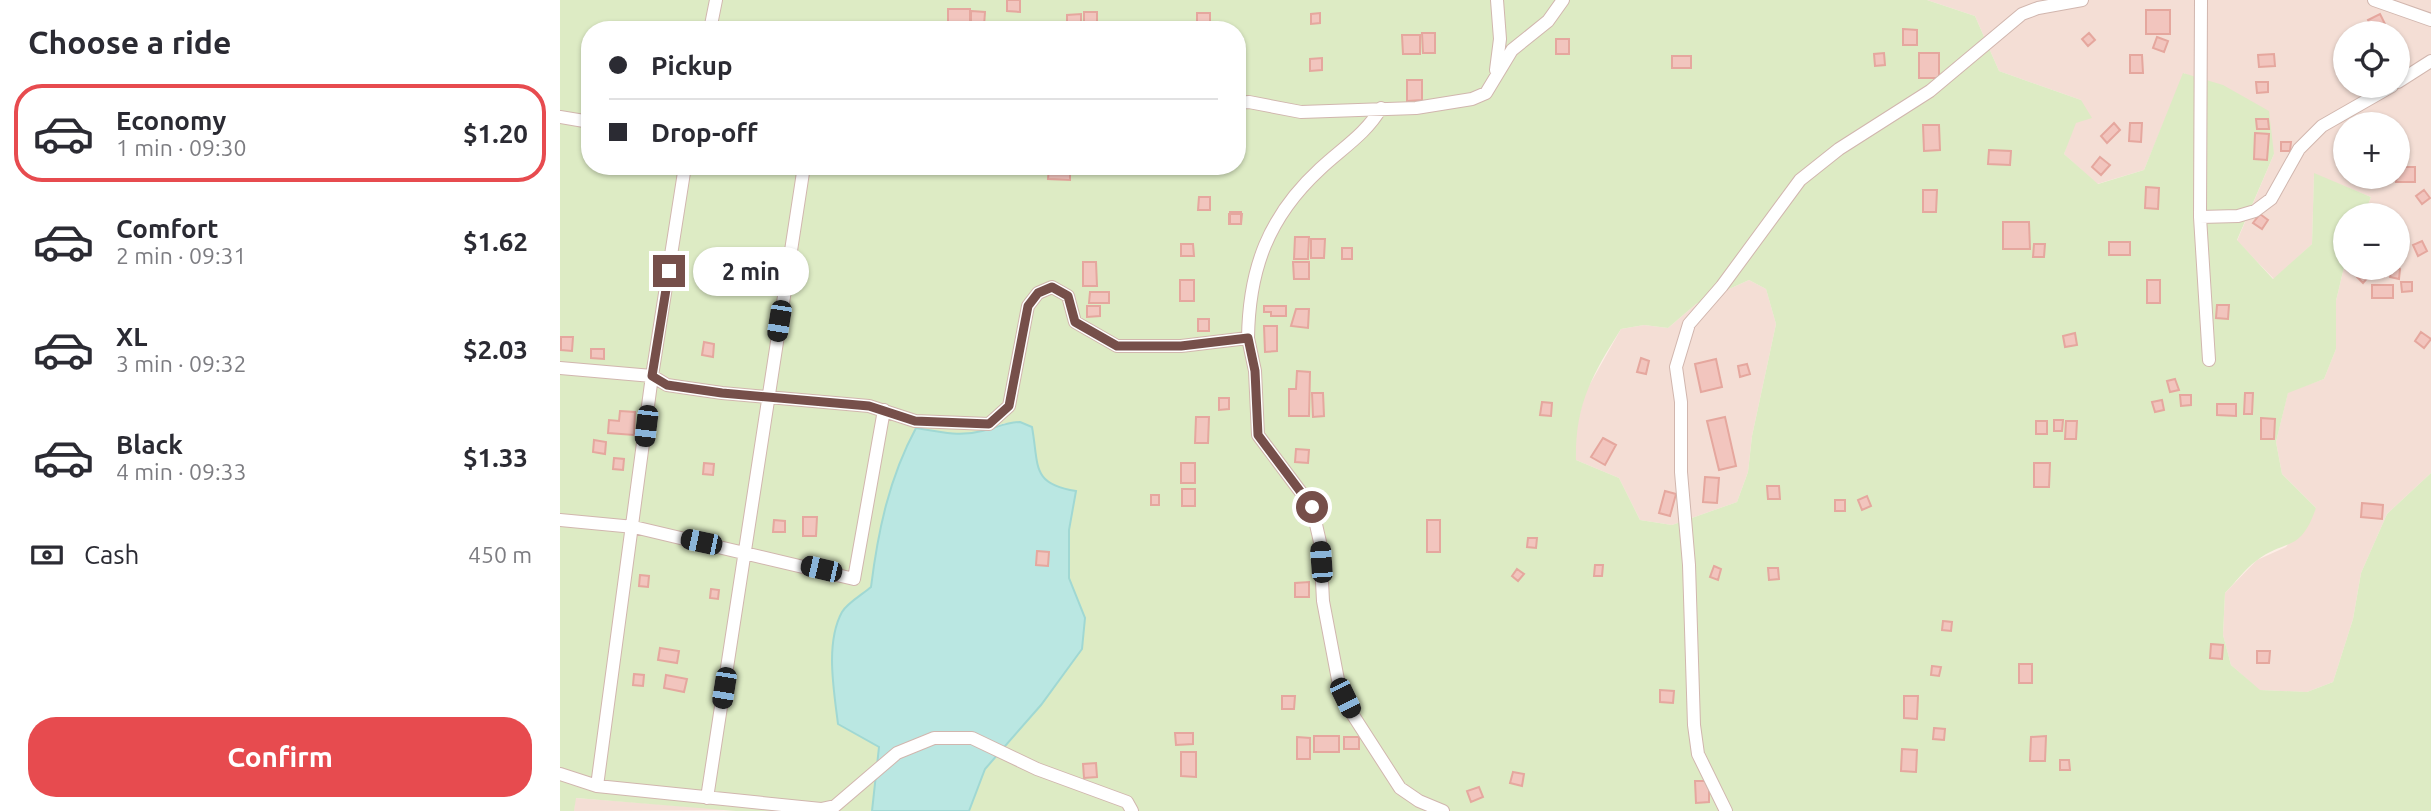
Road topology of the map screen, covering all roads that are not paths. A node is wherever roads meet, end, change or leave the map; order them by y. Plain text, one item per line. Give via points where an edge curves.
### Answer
1 (716, 0) edge
2 (1497, 0) edge
3 (1563, 0) edge
4 (2082, 0) edge
5 (2201, 0) edge
6 (2374, 0) edge
7 (2431, 20) edge
8 (712, 21) edge
9 (2431, 61) edge
10 (1496, 74) junction
11 (2410, 74) edge
12 (2371, 98) edge
13 (1246, 104) edge
14 (1381, 108) junction
15 (560, 117) edge
16 (581, 120) edge
17 (684, 175) edge
18 (803, 175) edge
19 (2200, 218) junction
20 (1248, 338) junction
21 (2209, 360) dead end
22 (560, 368) edge
23 (652, 376) junction
24 (766, 398) junction
25 (884, 410) junction
26 (560, 520) edge
27 (634, 527) junction
28 (745, 552) junction
29 (560, 775) edge
30 (597, 786) junction
31 (707, 797) junction
32 (777, 808) edge
33 (1132, 811) edge
34 (1443, 811) edge
35 (1726, 811) edge

1 - 8 street
2 - 10 street via 1500,39
3 - 10 street via 1548,21 1512,50
4 - 35 street via 2022,14 1930,91 1839,149 1800,180 1689,324 1676,367 1694,725 1698,754
5 - 19 street
6 - 7 street
9 - 11 street
10 - 14 street via 1486,93 1472,99
12 - 19 street via 2322,126 2299,149 2271,199 2255,211
13 - 14 street via 1301,112
14 - 20 street via 1372,123 1285,206 1273,226 1259,255
15 - 16 street
17 - 23 street
18 - 24 street
19 - 21 street
20 - 25 street via 1181,346 1117,346 1075,322 1068,296 1052,287 1038,293 1028,306 1009,406 989,424 915,421
20 - 34 street via 1255,371 1258,435 1312,507 1339,685 1400,788
22 - 23 street
23 - 24 street via 667,385
23 - 27 street
24 - 25 street
24 - 28 street
25 - 28 street via 854,579
26 - 27 street
27 - 28 street
27 - 30 street
28 - 31 street
29 - 30 street
30 - 31 street
31 - 32 street
32 - 33 street via 835,806 897,753 934,738 972,738 1037,769 1127,802

